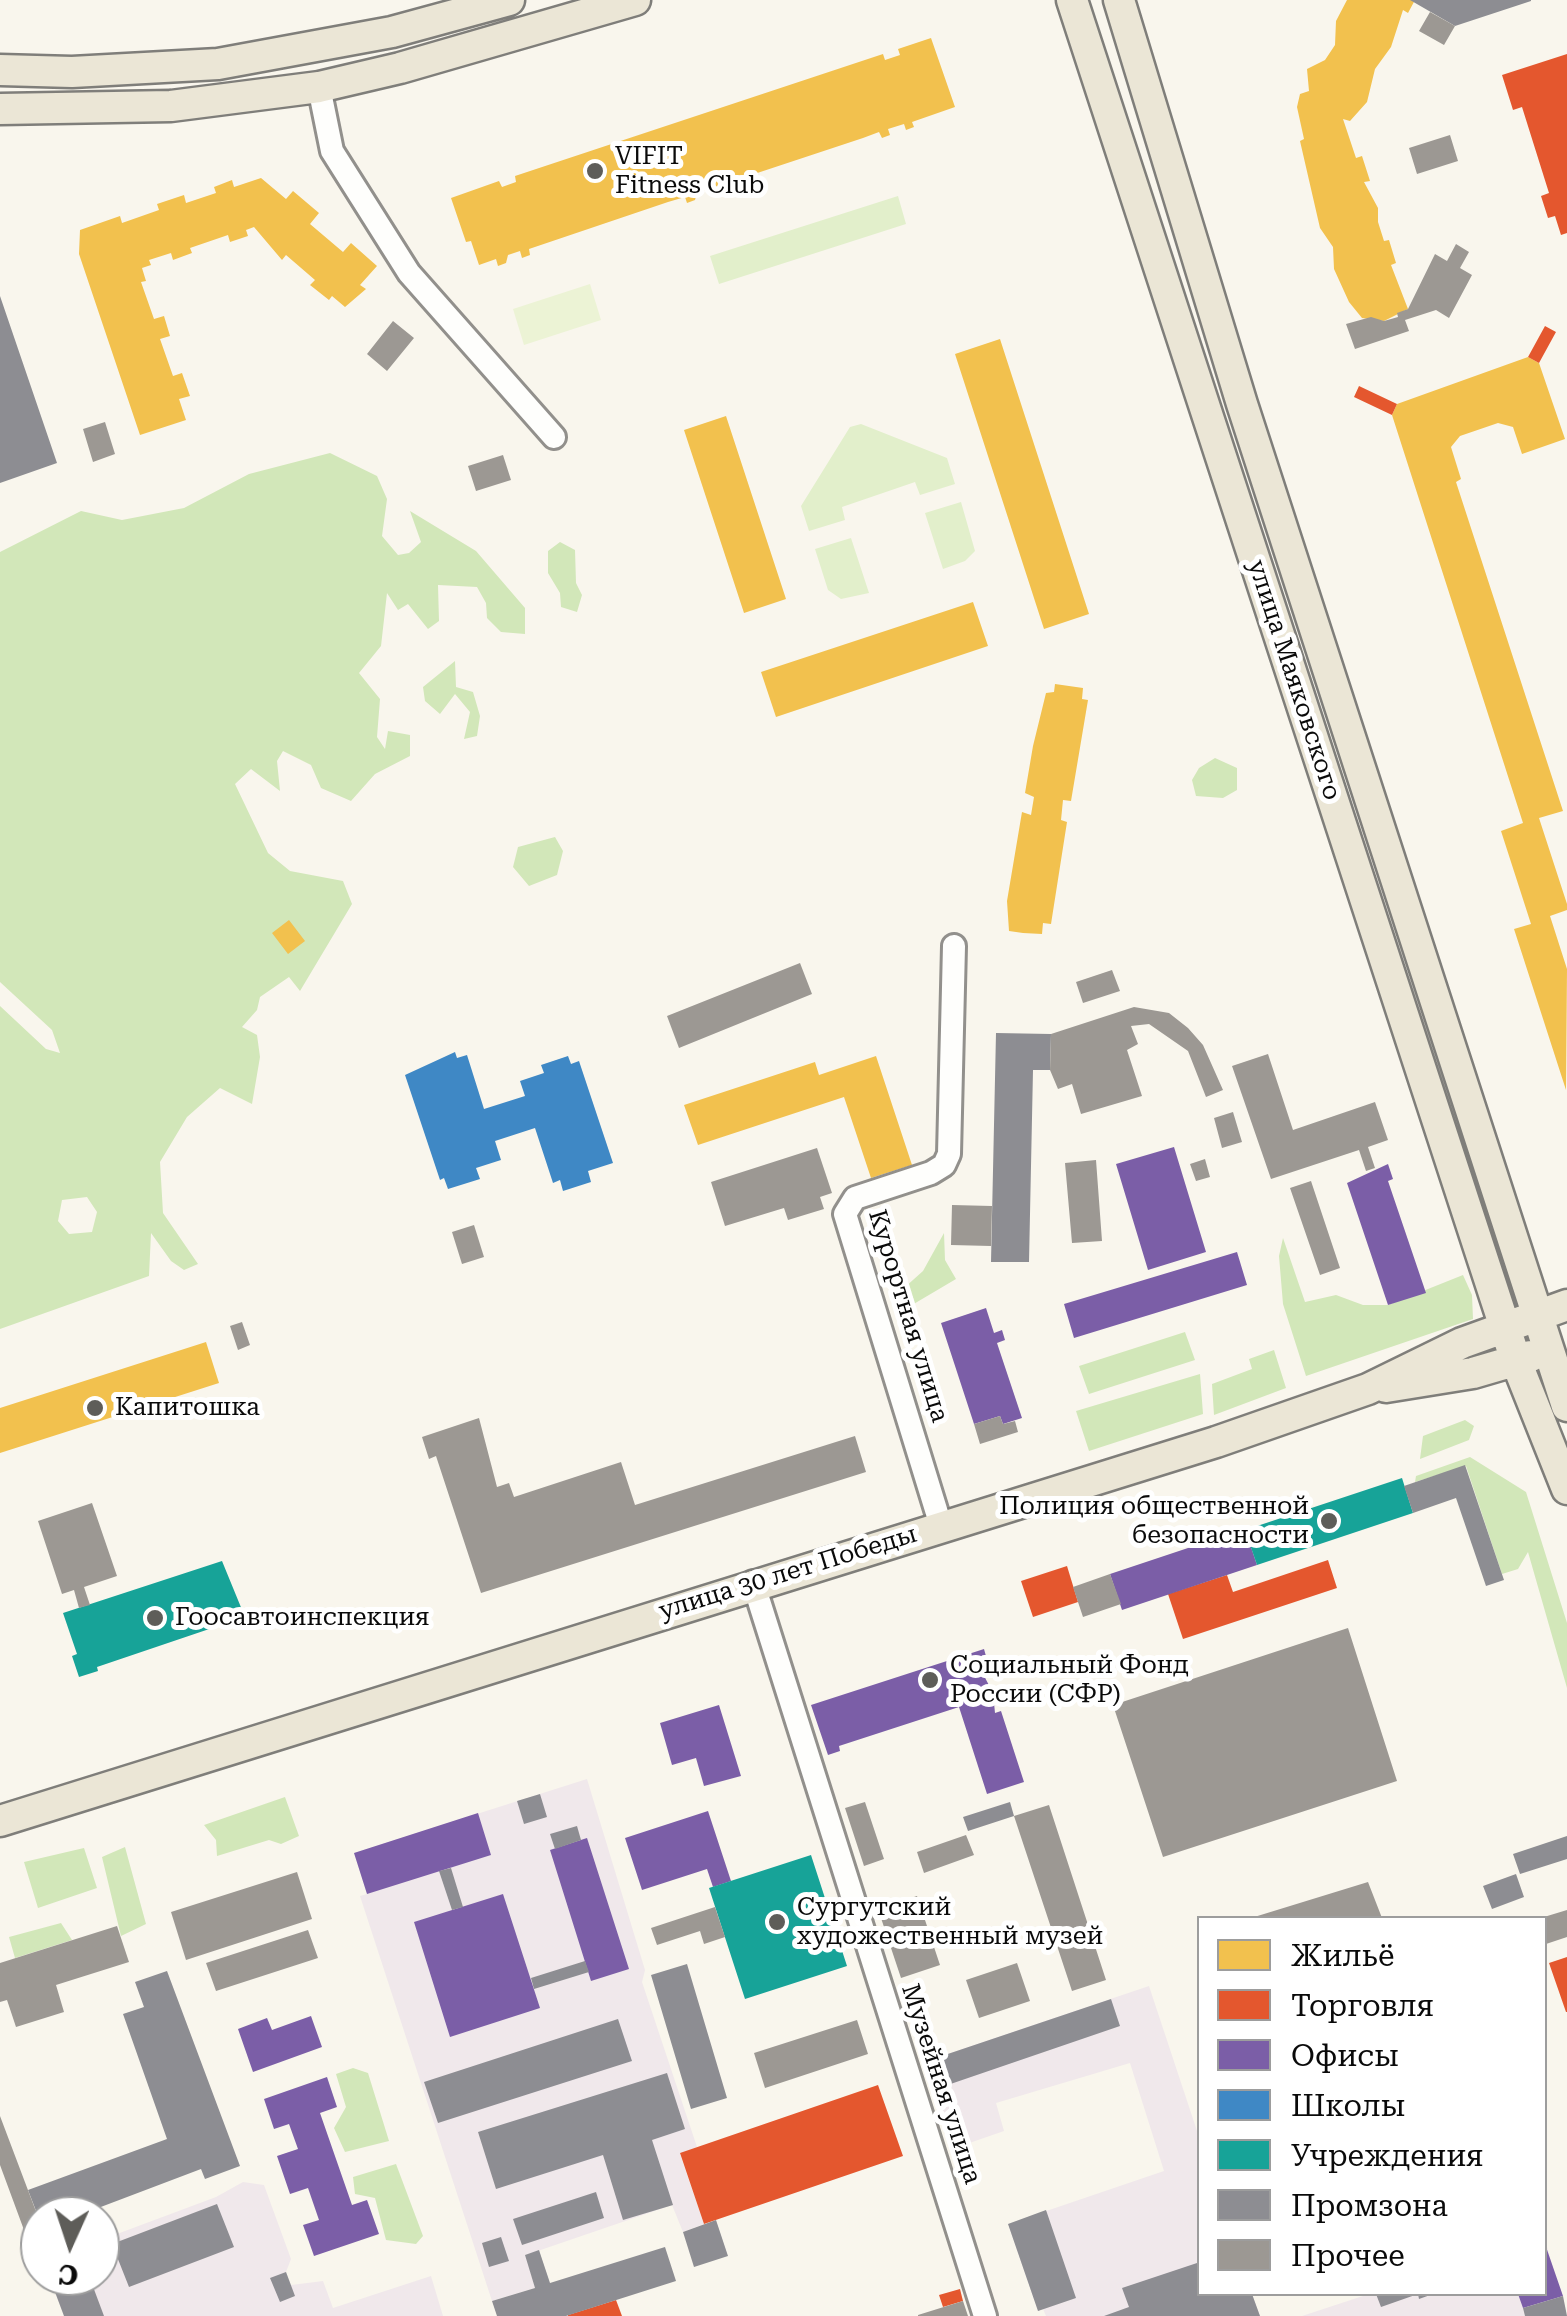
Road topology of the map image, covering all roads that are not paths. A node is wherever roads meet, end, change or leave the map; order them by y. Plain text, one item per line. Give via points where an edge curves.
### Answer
1 (510, 0) edge
2 (635, 0) edge
3 (1072, 0) edge
4 (1119, 0) edge
5 (0, 70) edge
6 (319, 86) junction
7 (0, 109) edge
8 (554, 437) dead end
9 (954, 946) dead end
10 (1553, 1310) edge
11 (1506, 1327) junction
12 (1558, 1345) edge
13 (1516, 1361) junction
14 (1368, 1389) junction
15 (1567, 1406) edge
16 (1567, 1489) edge
17 (942, 1526) junction
18 (752, 1582) junction
19 (0, 1820) edge
20 (985, 2316) edge

1 - 5 main road via 392,32 218,64
2 - 6 main road
3 - 11 main road, улица Маяковского
4 - 10 main road, улица Маяковского via 1242,404
6 - 7 main road via 171,106
6 - 8 street via 332,151 409,272
9 - 17 street, Курортная улица via 949,1154 931,1173 855,1198 844,1214
10 - 11 main road, улица 30 лет Победы
10 - 12 main road, улица Маяковского
11 - 13 main road, улица Маяковского
11 - 14 main road, улица 30 лет Победы
12 - 13 main road
12 - 15 main road, улица Маяковского
13 - 14 main road
13 - 16 main road, улица Маяковского
14 - 17 main road, улица 30 лет Победы
17 - 18 main road, улица 30 лет Победы
18 - 19 main road, улица 30 лет Победы
18 - 20 street, Музейная улица

